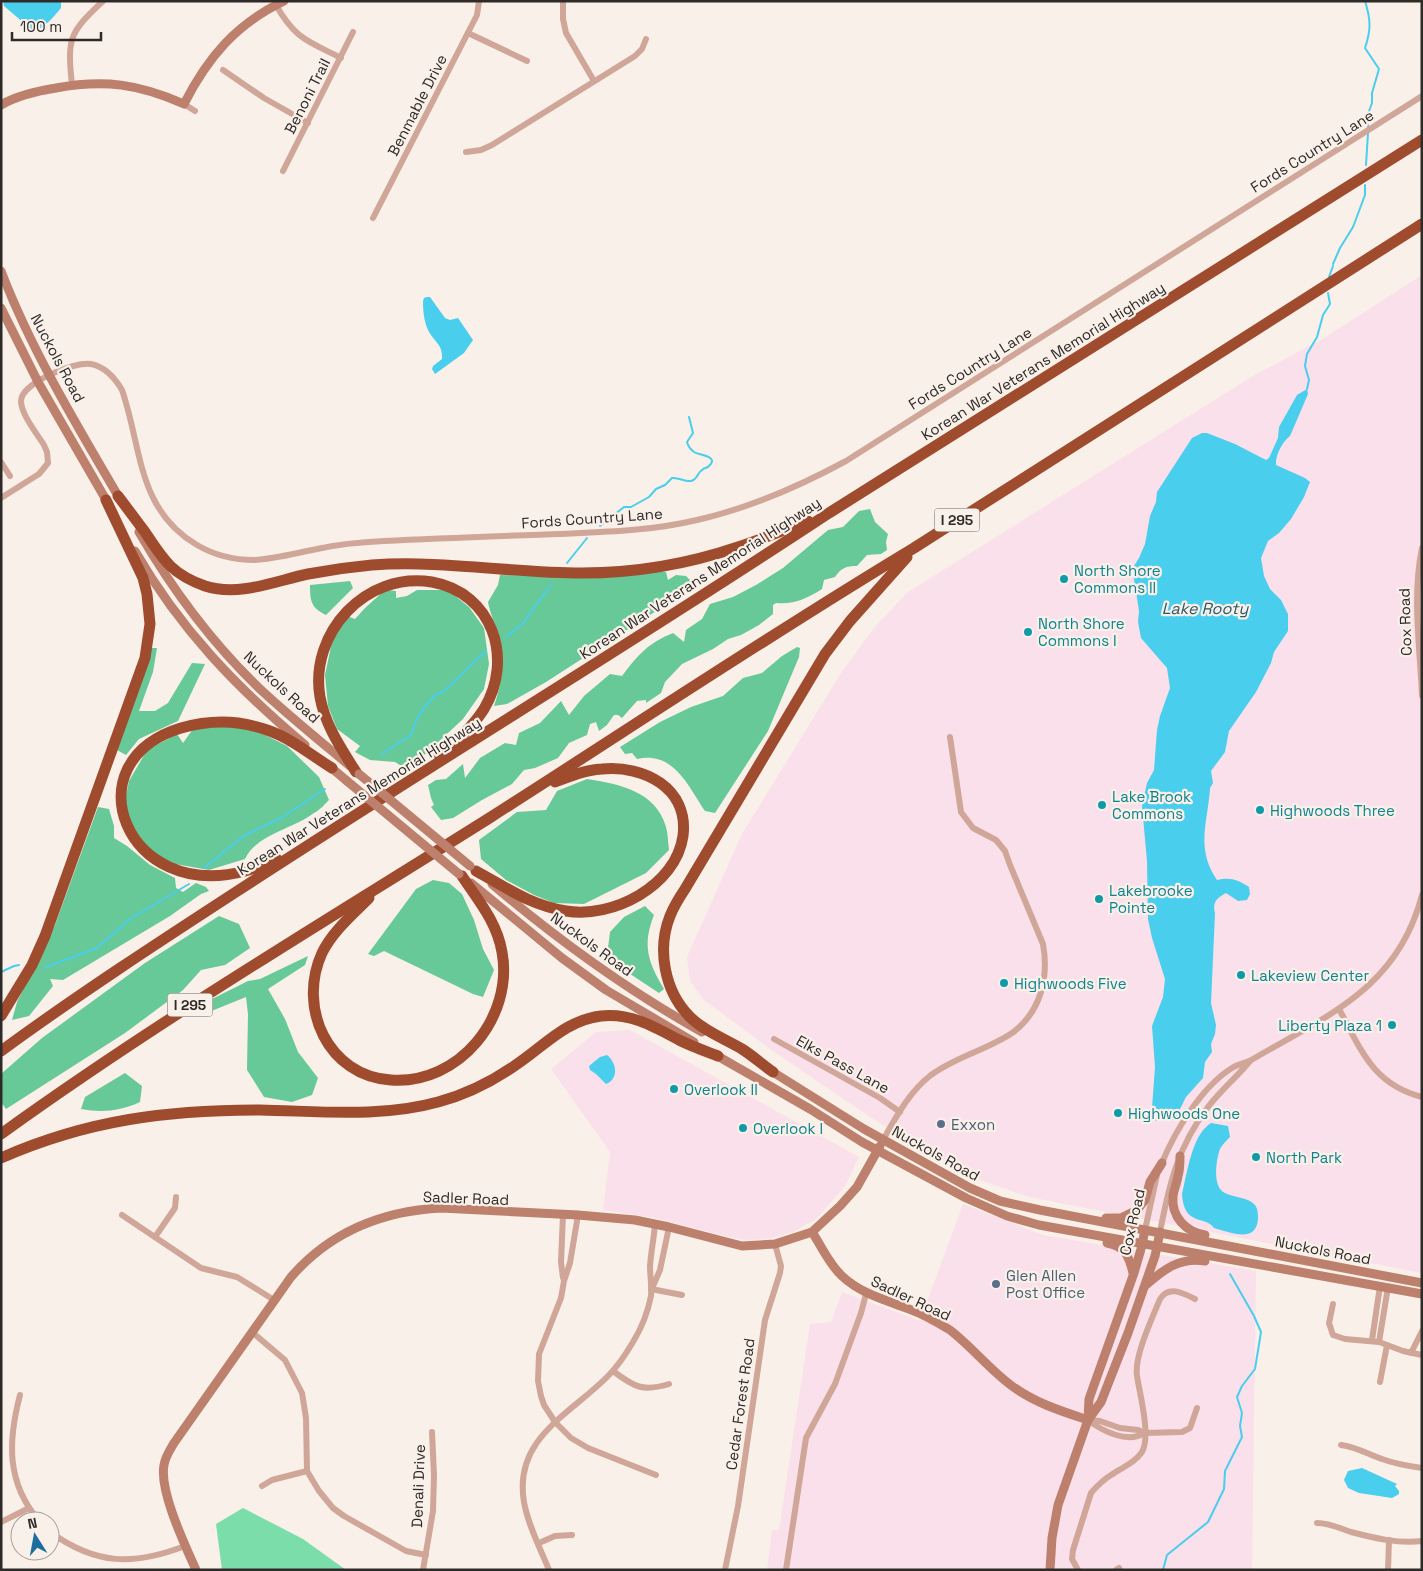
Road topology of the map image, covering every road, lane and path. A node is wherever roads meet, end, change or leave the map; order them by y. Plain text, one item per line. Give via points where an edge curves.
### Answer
1 (103, 1) edge
2 (479, 1) edge
3 (563, 1) edge
4 (280, 3) edge
5 (354, 32) dead end
6 (468, 33) junction
7 (646, 39) dead end
8 (341, 58) junction
9 (528, 61) dead end
10 (223, 70) dead end
11 (594, 81) junction
12 (72, 85) junction
13 (1422, 96) edge
14 (184, 104) junction
15 (1, 105) edge
16 (195, 111) dead end
17 (308, 123) junction
18 (1422, 140) edge
19 (466, 152) dead end
20 (283, 171) dead end
21 (373, 218) dead end
22 (1422, 224) edge
23 (1, 271) edge
24 (1, 308) edge
25 (50, 376) junction
26 (38, 382) junction
27 (1, 462) edge
28 (10, 476) dead end
29 (118, 496) junction
30 (1, 498) edge
31 (106, 500) junction
32 (829, 513) junction
33 (914, 548) junction
34 (1422, 548) edge
35 (1422, 696) edge
36 (950, 737) dead end
37 (332, 768) junction
38 (357, 773) junction
39 (399, 787) junction
40 (491, 816) junction
41 (318, 838) junction
42 (473, 868) junction
43 (460, 875) junction
44 (383, 884) junction
45 (1422, 895) edge
46 (1340, 1009) junction
47 (1, 1016) edge
48 (774, 1039) dead end
49 (1, 1051) edge
50 (718, 1056) junction
51 (1251, 1060) junction
52 (773, 1072) junction
53 (1422, 1097) edge
54 (900, 1112) junction
55 (1, 1134) edge
56 (883, 1140) junction
57 (878, 1150) junction
58 (1180, 1156) junction
59 (1, 1158) edge
60 (1162, 1163) junction
61 (176, 1197) dead end
62 (122, 1215) dead end
63 (563, 1215) junction
64 (578, 1215) junction
65 (1065, 1215) junction
66 (655, 1224) junction
67 (669, 1227) junction
68 (1061, 1229) junction
69 (1145, 1230) junction
70 (812, 1232) junction
71 (1160, 1232) junction
72 (155, 1237) junction
73 (775, 1244) junction
74 (1143, 1244) junction
75 (1157, 1247) junction
76 (1290, 1257) junction
77 (1288, 1269) junction
78 (1134, 1273) junction
79 (564, 1281) junction
80 (1422, 1283) edge
81 (1384, 1286) junction
82 (1144, 1287) junction
83 (651, 1289) junction
84 (866, 1294) junction
85 (1422, 1294) edge
86 (682, 1295) dead end
87 (1195, 1299) dead end
88 (274, 1300) junction
89 (1332, 1304) dead end
90 (1422, 1331) edge
91 (252, 1332) junction
92 (1375, 1341) junction
93 (1387, 1345) junction
94 (1411, 1353) junction
95 (1422, 1355) edge
96 (613, 1371) junction
97 (1380, 1382) dead end
98 (669, 1384) dead end
99 (20, 1395) dead end
100 (1197, 1408) dead end
101 (1088, 1420) junction
102 (555, 1422) junction
103 (432, 1432) dead end
104 (1144, 1433) junction
105 (1341, 1445) dead end
106 (1422, 1468) edge
107 (307, 1471) junction
108 (656, 1475) dead end
109 (262, 1486) dead end
110 (29, 1508) junction
111 (31, 1511) edge
112 (1, 1522) edge
113 (1317, 1523) dead end
114 (572, 1535) dead end
115 (60, 1538) edge
116 (1389, 1540) junction
117 (1422, 1541) edge
118 (539, 1543) junction
119 (185, 1546) junction
120 (426, 1555) junction
121 (196, 1570) edge
122 (423, 1570) edge
123 (549, 1570) edge
124 (725, 1570) edge
125 (786, 1570) edge
126 (1050, 1570) edge
127 (1078, 1570) edge
128 (1388, 1570) edge

1 - 12 street via 73,36 69,52
2 - 6 street, Benmable Drive via 477,15
3 - 11 street via 566,33
4 - 8 street via 288,25 297,34
4 - 14 main road via 227,40 203,70
5 - 8 street, Benoni Trail
6 - 9 street
6 - 21 street, Benmable Drive
7 - 11 street via 635,56
8 - 17 street, Benoni Trail
10 - 17 street
11 - 19 street via 486,149
12 - 14 main road via 128,85
12 - 15 main road via 31,93
13 - 25 street, Fords Country Lane via 846,461 768,499 697,520 612,532 357,543 255,560 222,556 187,539 158,508 147,485 122,390 112,375 101,367 85,363
14 - 16 street
17 - 20 street, Benoni Trail
18 - 32 highway, Korean War Veterans Memorial Highway
22 - 33 highway, I 295
23 - 25 main road, Nuckols Road
24 - 26 main road, Nuckols Road
25 - 26 street, Fords Country Lane
25 - 29 main road, Nuckols Road
26 - 30 street, Fords Country Lane via 23,392 21,403 47,452 48,463 40,474
26 - 31 main road, Nuckols Road
27 - 28 street
29 - 32 highway via 168,564 190,580 223,590 246,589 329,570 392,564 441,564 555,573 638,569 721,552
29 - 38 main road, Nuckols Road via 152,554 214,640 260,688
31 - 37 main road, Nuckols Road via 155,582 200,644 244,691
31 - 47 highway via 143,578 147,594 150,624 145,658 45,936 32,965
32 - 39 highway, Korean War Veterans Memorial Highway
33 - 40 highway, I 295
33 - 52 highway via 825,654 684,889 668,923 663,947 665,970 670,986 689,1016
34 - 35 street, Cox Road via 1418,576
36 - 54 street via 961,812 973,828 996,840 1005,851 1042,944 1046,974 1037,1002 1017,1029 930,1076 913,1092
37 - 41 highway via 269,731 236,723 214,722 178,729 147,745 134,760 123,785 122,812 132,837 161,863 185,873 205,876 232,874 274,861
37 - 43 main road, Nuckols Road, bridge
38 - 39 highway via 332,731 320,698 320,665 330,635 351,607 380,588 419,581 441,584 467,598 487,620 497,647 497,677 491,697 469,730
38 - 42 main road, Nuckols Road, bridge
39 - 41 highway, Korean War Veterans Memorial Highway
40 - 42 highway via 549,784 573,775 621,769 648,775 662,783 680,809 684,825 677,854 658,880 640,895 601,910 567,911 534,903
40 - 44 highway, I 295
41 - 49 highway, Korean War Veterans Memorial Highway via 141,953
42 - 52 main road, Nuckols Road via 623,985
43 - 44 highway via 482,904 498,937 504,969 502,991 486,1030 458,1060 429,1074 404,1080 371,1076 349,1066 324,1038 314,1006 315,975 332,937
43 - 50 main road, Nuckols Road via 606,990
44 - 55 highway, I 295 via 176,1014
45 - 46 street, Cox Road via 1408,933 1389,963 1367,988
46 - 51 street, Cox Road
46 - 53 street via 1360,1051 1373,1068 1398,1087
48 - 54 street, Elks Pass Lane
50 - 57 main road, Nuckols Road
50 - 59 highway via 641,1020 601,1016 574,1023 503,1074 464,1094 437,1102 394,1111 206,1111 139,1117 92,1126
51 - 58 street, Cox Road via 1207,1108
51 - 60 street, Cox Road via 1232,1068 1204,1094 1183,1121
52 - 56 main road, Nuckols Road
54 - 56 street
56 - 57 main road, Sadler Road
56 - 65 main road, Nuckols Road via 989,1197
57 - 68 main road, Nuckols Road via 991,1210 1028,1223
57 - 70 main road, Sadler Road via 857,1187
58 - 71 street, Cox Road via 1169,1187
58 - 76 main road via 1173,1201 1178,1218 1186,1227 1199,1234 1258,1245
60 - 65 main road via 1150,1182 1145,1200 1133,1213 1116,1219
60 - 69 street, Cox Road
61 - 72 street via 175,1208
62 - 72 street
63 - 64 main road, Sadler Road
63 - 79 street via 561,1262
63 - 88 main road, Sadler Road via 442,1208 390,1215 359,1225 322,1249 296,1272
64 - 66 main road, Sadler Road
64 - 79 street
65 - 69 main road, Nuckols Road
66 - 67 main road, Sadler Road
66 - 83 street
67 - 73 main road, Sadler Road via 742,1246
67 - 83 street via 660,1270
68 - 74 main road, Nuckols Road
68 - 78 main road via 1120,1247 1128,1255
69 - 71 main road, Nuckols Road
69 - 74 main road, Cox Road
70 - 73 main road, Sadler Road
70 - 84 main road, Sadler Road via 841,1276
71 - 75 main road, Cox Road
71 - 76 main road, Nuckols Road
72 - 88 street via 201,1268 238,1276
73 - 124 street, Cedar Forest Road via 780,1273 764,1320 738,1506
74 - 75 main road, Nuckols Road
74 - 78 main road, Cox Road
75 - 77 main road, Nuckols Road
75 - 82 main road, Cox Road
76 - 80 main road, Nuckols Road
77 - 81 main road, Nuckols Road
77 - 82 main road via 1191,1260 1168,1267
78 - 101 main road, Cox Road via 1089,1399
79 - 102 street via 559,1304 539,1354 537,1370 544,1405
81 - 85 main road, Nuckols Road
81 - 92 street
82 - 101 main road, Cox Road via 1101,1402
83 - 86 street
83 - 96 street via 634,1341
84 - 101 main road, Sadler Road via 938,1323 1022,1393
84 - 125 street via 835,1384 806,1438
87 - 104 street via 1176,1291 1166,1293 1160,1299 1137,1364
88 - 91 main road, Sadler Road
89 - 92 street via 1329,1323 1333,1334 1345,1339
90 - 94 street
91 - 107 street via 284,1360 302,1393
91 - 119 main road, Sadler Road via 166,1459 164,1481
92 - 93 street
93 - 94 street
93 - 97 street
94 - 95 street
96 - 98 street via 646,1389
96 - 102 street
99 - 110 street via 13,1421 12,1459 15,1476
100 - 104 street via 1187,1430
101 - 104 street via 1098,1428 1121,1436 1139,1437
101 - 126 main road, Cox Road via 1058,1505
102 - 108 street via 578,1443
102 - 118 street via 535,1444 523,1477 524,1503
103 - 120 street, Denali Drive via 433,1511
104 - 127 street via 1144,1446 1136,1459 1109,1476 1091,1493 1073,1550 1072,1559
105 - 106 street via 1396,1464
107 - 109 street via 272,1480
107 - 120 street via 319,1491 344,1516 406,1551
110 - 111 street
110 - 112 street
113 - 116 street
114 - 118 street via 555,1536
115 - 119 street via 93,1555 130,1560 152,1557
116 - 117 street
116 - 128 street
118 - 123 street
119 - 121 main road, Sadler Road
120 - 122 street, Denali Drive

